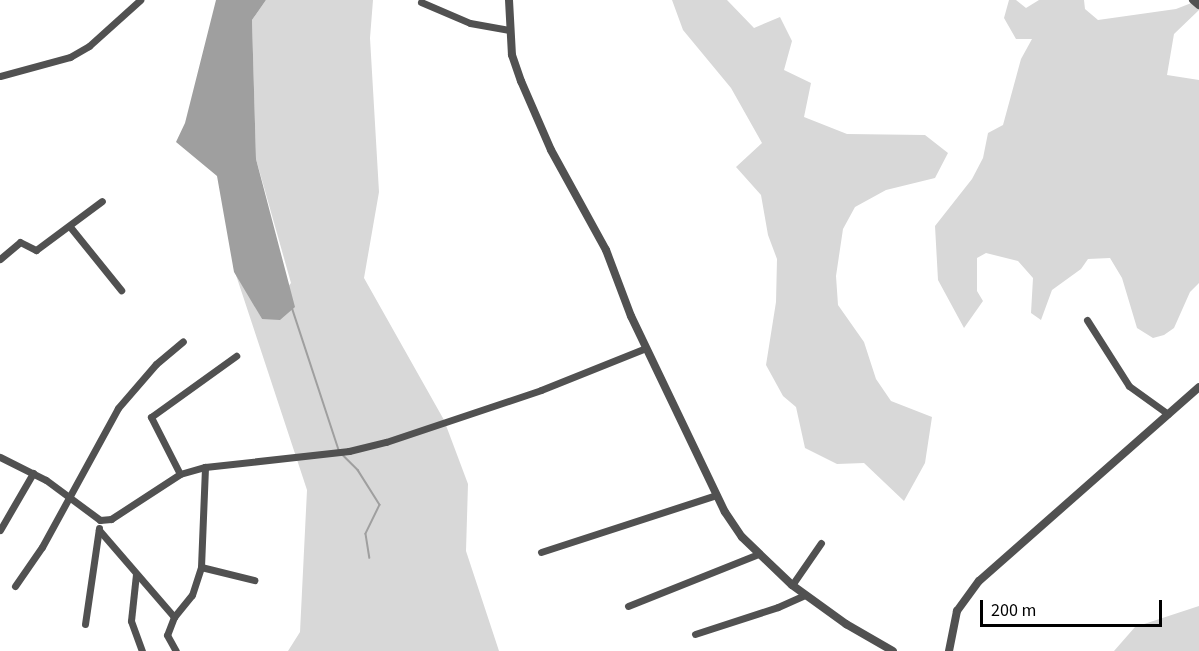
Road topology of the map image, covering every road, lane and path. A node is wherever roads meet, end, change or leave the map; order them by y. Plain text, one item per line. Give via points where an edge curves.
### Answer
1 (140, 0) edge
2 (509, 0) edge
3 (1193, 0) edge
4 (421, 2) dead end
5 (1199, 5) edge
6 (509, 30) junction
7 (0, 76) edge
8 (102, 201) dead end
9 (70, 228) junction
10 (0, 259) edge
11 (121, 290) dead end
12 (1087, 320) dead end
13 (183, 340) dead end
14 (646, 348) junction
15 (236, 356) dead end
16 (1199, 387) edge
17 (1168, 414) junction
18 (0, 458) edge
19 (205, 467) junction
20 (33, 473) junction
21 (180, 474) junction
22 (716, 495) junction
23 (68, 496) junction
24 (100, 520) junction
25 (0, 530) edge
26 (99, 530) junction
27 (821, 543) dead end
28 (541, 552) dead end
29 (759, 554) junction
30 (201, 567) junction
31 (136, 574) junction
32 (254, 580) dead end
33 (792, 585) junction
34 (15, 586) dead end
35 (805, 595) junction
36 (628, 606) dead end
37 (174, 617) junction
38 (85, 624) dead end
39 (695, 634) dead end
40 (142, 651) edge
41 (176, 651) edge
42 (893, 651) edge
43 (949, 651) edge

1 - 7 street via 70,57
2 - 6 street
3 - 5 street
4 - 6 street via 470,23
6 - 14 street via 521,81 551,150 606,250
8 - 9 street
9 - 10 street via 36,250 20,242
9 - 11 street
12 - 17 street via 1129,386
13 - 23 street via 118,408
14 - 19 street via 541,390 386,442 349,451
14 - 22 street
15 - 21 street via 151,417
16 - 17 street
17 - 43 street via 980,580 957,611
18 - 20 street
19 - 21 street
19 - 30 street
20 - 23 street
20 - 25 street
21 - 24 street via 119,515
22 - 28 street
22 - 29 street via 742,537
23 - 24 street
23 - 34 street via 42,547
24 - 26 street
26 - 31 street
26 - 38 street
27 - 33 street
29 - 33 street
29 - 36 street
30 - 32 street
30 - 37 street via 192,595
31 - 37 street
31 - 40 street via 131,621
33 - 35 street
35 - 39 street
35 - 42 street
37 - 41 street via 167,635

